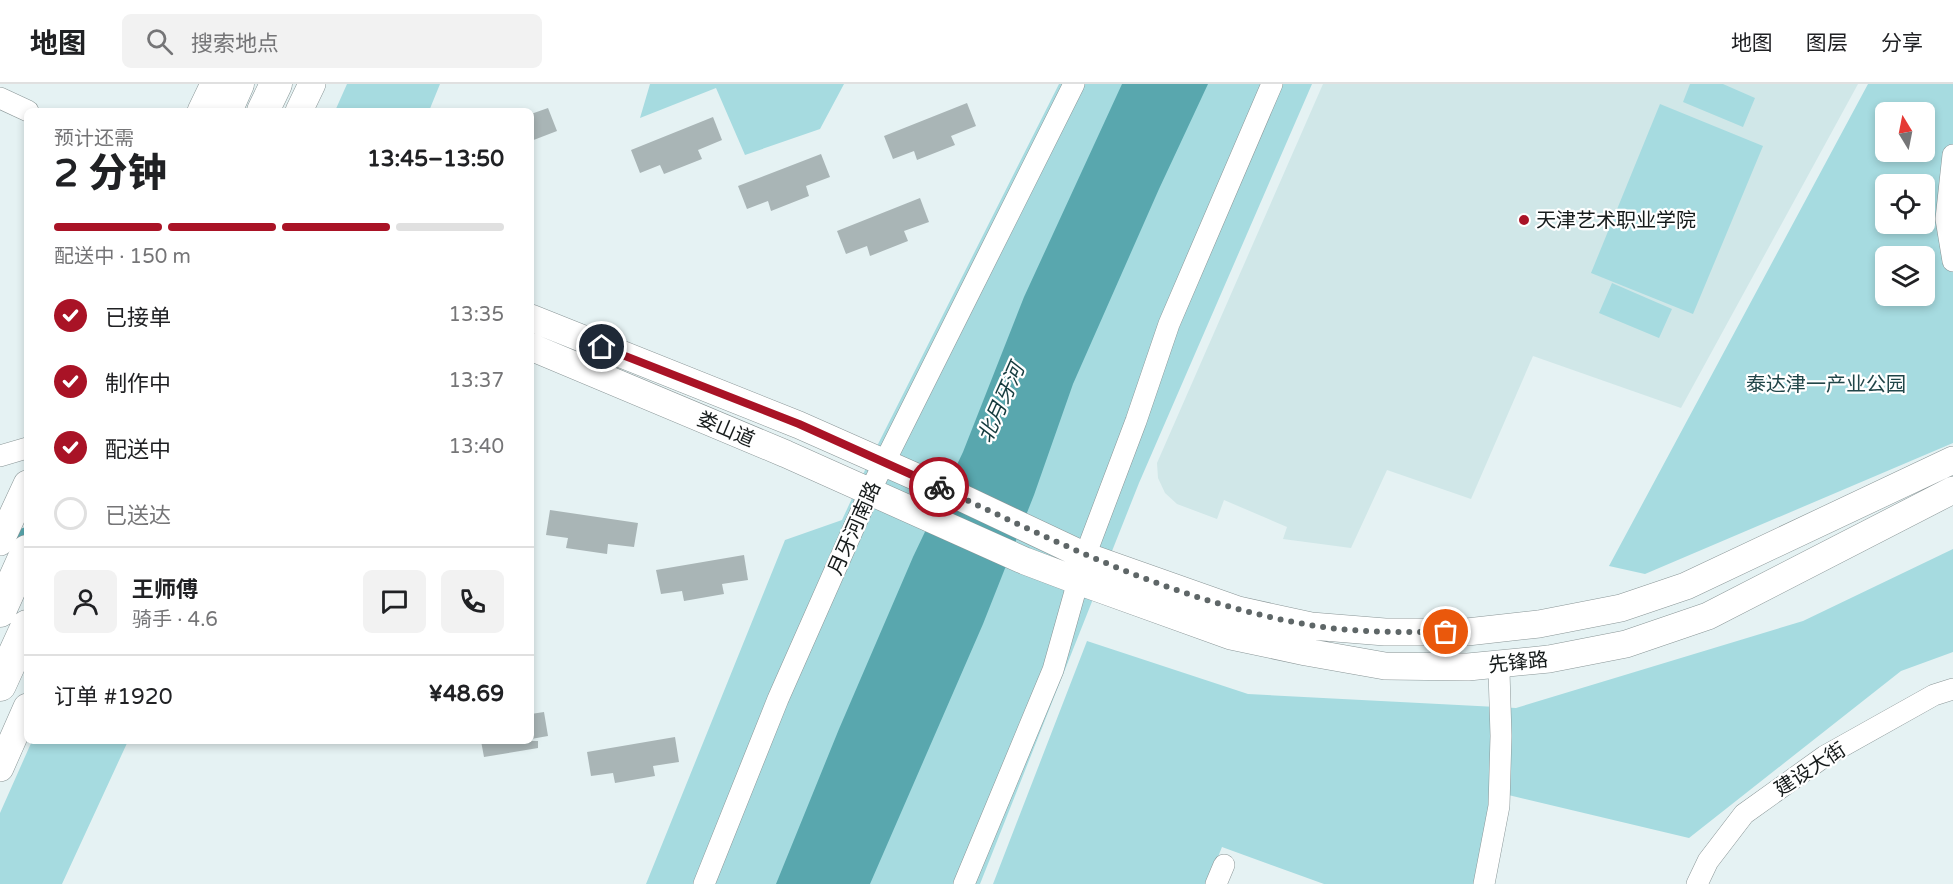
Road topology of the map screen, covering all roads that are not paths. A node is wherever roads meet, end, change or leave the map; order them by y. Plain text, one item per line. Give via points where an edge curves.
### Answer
1 (214, 84) edge
2 (238, 84) edge
3 (276, 84) edge
4 (312, 84) edge
5 (1074, 84) edge
6 (1272, 84) edge
7 (0, 98) edge
8 (202, 108) edge
9 (227, 108) edge
10 (264, 108) edge
11 (300, 108) edge
12 (24, 109) edge
13 (1953, 155) edge
14 (1953, 261) edge
15 (534, 319) edge
16 (534, 348) edge
17 (24, 449) edge
18 (0, 456) edge
19 (1953, 460) edge
20 (884, 462) junction
21 (1953, 490) edge
22 (870, 491) junction
23 (22, 495) edge
24 (1037, 534) joint
25 (0, 542) edge
26 (24, 559) edge
27 (1025, 561) joint
28 (1081, 568) junction
29 (0, 611) edge
30 (24, 633) edge
31 (1499, 671) dead end
32 (0, 685) edge
33 (1953, 689) edge
34 (24, 714) edge
35 (0, 768) edge
36 (704, 884) edge
37 (964, 884) edge
38 (1484, 884) edge
39 (1697, 884) edge

1 - 8 main road
2 - 9 highway
3 - 10 highway
4 - 11 main road
5 - 20 street, 月牙河南路
6 - 28 street via 1169,324
7 - 12 street
13 - 14 street via 1946,219
15 - 20 main road, 娄山道 via 799,424
16 - 22 main road, 娄山道
17 - 18 street
19 - 28 main road, 先锋路 via 1686,586 1622,608 1539,624 1467,632 1385,632 1311,626
20 - 22 street, 月牙河南路
20 - 24 main road, 娄山道
21 - 28 main road, 先锋路 via 1708,616 1626,644 1549,659 1468,667 1385,666 1231,636
22 - 27 main road, 娄山道
22 - 36 street, 月牙河南路 via 778,699
23 - 25 main road
24 - 28 main road, 先锋路
26 - 29 highway
27 - 28 main road, 先锋路
28 - 37 street via 1053,670
30 - 32 highway
31 - 38 street via 1499,806
33 - 39 street, 建设大街 via 1934,695 1825,756 1744,814 1708,861
34 - 35 main road

